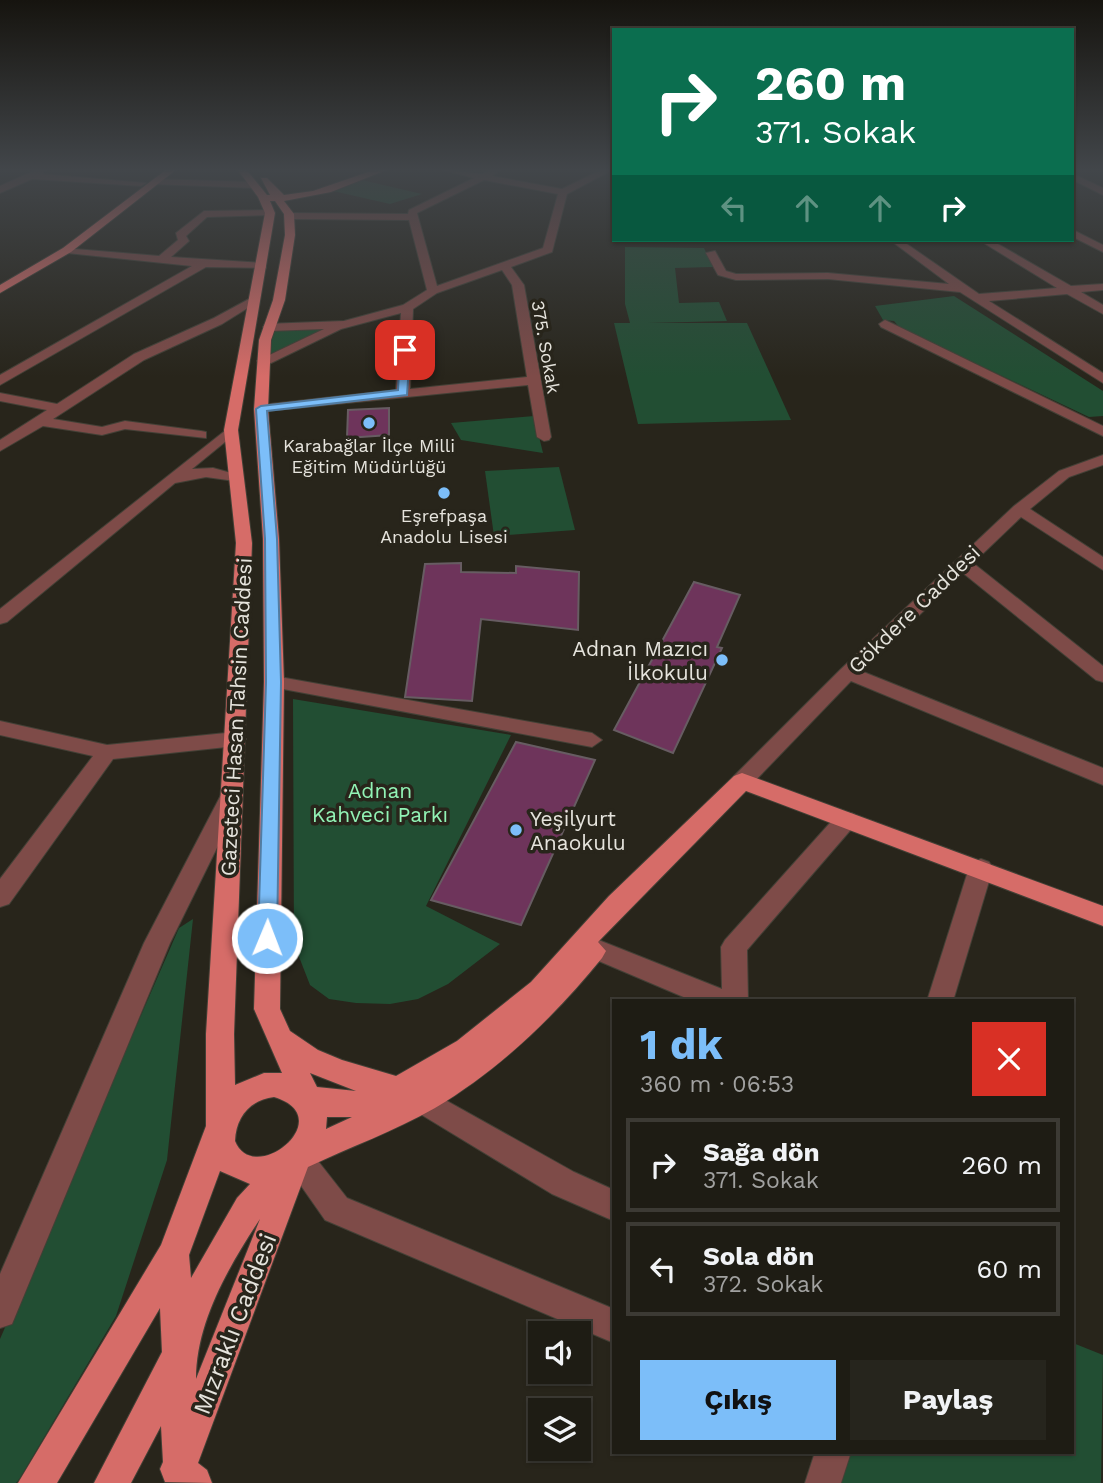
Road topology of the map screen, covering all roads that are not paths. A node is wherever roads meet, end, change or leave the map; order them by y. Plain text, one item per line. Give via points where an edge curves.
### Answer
1 (82, 238) edge
2 (182, 238) edge
3 (266, 238) edge
4 (289, 238) edge
5 (419, 238) edge
6 (551, 238) edge
7 (1083, 238) edge
8 (898, 242) edge
9 (987, 242) edge
10 (1103, 249) edge
11 (67, 250) junction
12 (711, 253) dead end
13 (31, 257) dead end
14 (161, 260) junction
15 (204, 264) junction
16 (262, 266) junction
17 (505, 267) junction
18 (706, 272) dead end
19 (722, 274) junction
20 (0, 277) edge
21 (1103, 287) edge
22 (963, 289) junction
23 (0, 290) edge
24 (433, 291) junction
25 (1071, 291) junction
26 (979, 298) junction
27 (253, 301) junction
28 (407, 307) junction
29 (1103, 310) edge
30 (885, 324) dead end
31 (344, 325) junction
32 (269, 327) junction
33 (264, 361) junction
34 (1103, 379) edge
35 (533, 380) junction
36 (0, 381) edge
37 (403, 392) junction
38 (0, 397) edge
39 (58, 408) junction
40 (261, 409) junction
41 (40, 421) junction
42 (231, 430) junction
43 (1103, 432) edge
44 (201, 435) dead end
45 (544, 437) dead end
46 (0, 447) edge
47 (1102, 462) edge
48 (237, 478) junction
49 (162, 484) junction
50 (1020, 509) junction
51 (962, 563) junction
52 (1103, 565) edge
53 (0, 618) edge
54 (848, 673) junction
55 (1103, 676) edge
56 (274, 682) junction
57 (0, 728) edge
58 (236, 738) junction
59 (592, 740) dead end
60 (107, 752) junction
61 (1103, 777) edge
62 (742, 781) junction
63 (233, 793) junction
64 (846, 820) junction
65 (981, 868) junction
66 (0, 897) edge
67 (618, 903) junction
68 (1103, 916) edge
69 (596, 949) junction
70 (717, 999) edge
71 (735, 999) edge
72 (941, 999) edge
73 (277, 1036) junction
74 (410, 1095) junction
75 (307, 1098) junction
76 (221, 1126) junction
77 (296, 1157) junction
78 (612, 1205) edge
79 (173, 1255) junction
80 (0, 1312) edge
81 (612, 1325) edge
82 (179, 1354) junction
83 (832, 1454) edge
84 (182, 1478) edge
85 (36, 1483) edge
86 (112, 1483) edge
87 (823, 1483) edge

1 - 11 main road
2 - 14 street
3 - 16 main road, Gazeteci Hasan Tahsin Caddesi
4 - 32 main road, Gazeteci Hasan Tahsin Caddesi via 279,300
5 - 24 street
6 - 17 street via 548,250
7 - 10 street
8 - 22 street
9 - 25 street
11 - 14 street
11 - 23 main road
12 - 19 street
13 - 20 main road
14 - 15 street
15 - 16 street
15 - 36 street
16 - 27 main road, Gazeteci Hasan Tahsin Caddesi
17 - 24 street
17 - 35 street, 375. Sokak via 517,285
18 - 19 street
19 - 22 street via 736,278 881,279
21 - 25 street
22 - 26 street
24 - 28 street
25 - 26 street
25 - 29 street
26 - 34 street
27 - 39 street via 139,357
27 - 42 main road, Gazeteci Hasan Tahsin Caddesi
28 - 31 street
28 - 37 street
30 - 43 street
31 - 32 street
31 - 33 street
32 - 33 main road, Gazeteci Hasan Tahsin Caddesi
33 - 40 main road, Gazeteci Hasan Tahsin Caddesi
35 - 37 street
35 - 45 street, 375. Sokak
37 - 40 street
38 - 39 street
39 - 41 street
40 - 56 main road, Gazeteci Hasan Tahsin Caddesi via 271,539
41 - 44 street via 102,431 125,425
41 - 46 street
42 - 48 main road, Gazeteci Hasan Tahsin Caddesi
42 - 49 street
47 - 50 street, Gökdere Caddesi via 1064,474
48 - 49 street via 222,472 196,472
48 - 58 main road, Gazeteci Hasan Tahsin Caddesi via 244,543
49 - 53 street
50 - 51 street, Gökdere Caddesi
50 - 52 street
51 - 54 street, Gökdere Caddesi
51 - 55 street
54 - 61 street
54 - 62 street, Gökdere Caddesi
56 - 59 street
56 - 73 main road, Gazeteci Hasan Tahsin Caddesi via 266,979 267,1009
57 - 60 street
58 - 60 street
58 - 63 main road, Gazeteci Hasan Tahsin Caddesi
60 - 66 street
62 - 64 main road
62 - 67 main road, Gökdere Caddesi
63 - 76 main road, Gazeteci Hasan Tahsin Caddesi via 220,1034
63 - 80 street via 157,943
64 - 65 main road
64 - 71 street via 734,947
65 - 68 main road
65 - 72 street
67 - 69 main road, Gökdere Caddesi
67 - 74 main road, Gökdere Caddesi via 540,990
69 - 70 street
69 - 74 main road, Gökdere Caddesi via 508,1041 469,1071
73 - 74 main road via 301,1056 336,1072
73 - 75 main road, Gazeteci Hasan Tahsin Caddesi
74 - 75 main road, Gökdere Caddesi via 358,1104 328,1104
74 - 77 main road, Gökdere Caddesi
74 - 78 street via 563,1183
75 - 76 main road via 287,1085 260,1086 236,1101
75 - 77 main road via 313,1109 312,1134
76 - 77 main road via 224,1154 248,1171 264,1171
76 - 79 main road, Gazeteci Hasan Tahsin Caddesi
77 - 81 street via 336,1209
77 - 82 main road via 248,1209 198,1297
77 - 84 main road, Mızraklı Caddesi
79 - 82 main road
79 - 85 main road, Gazeteci Hasan Tahsin Caddesi
82 - 84 main road
82 - 86 main road
83 - 87 street

